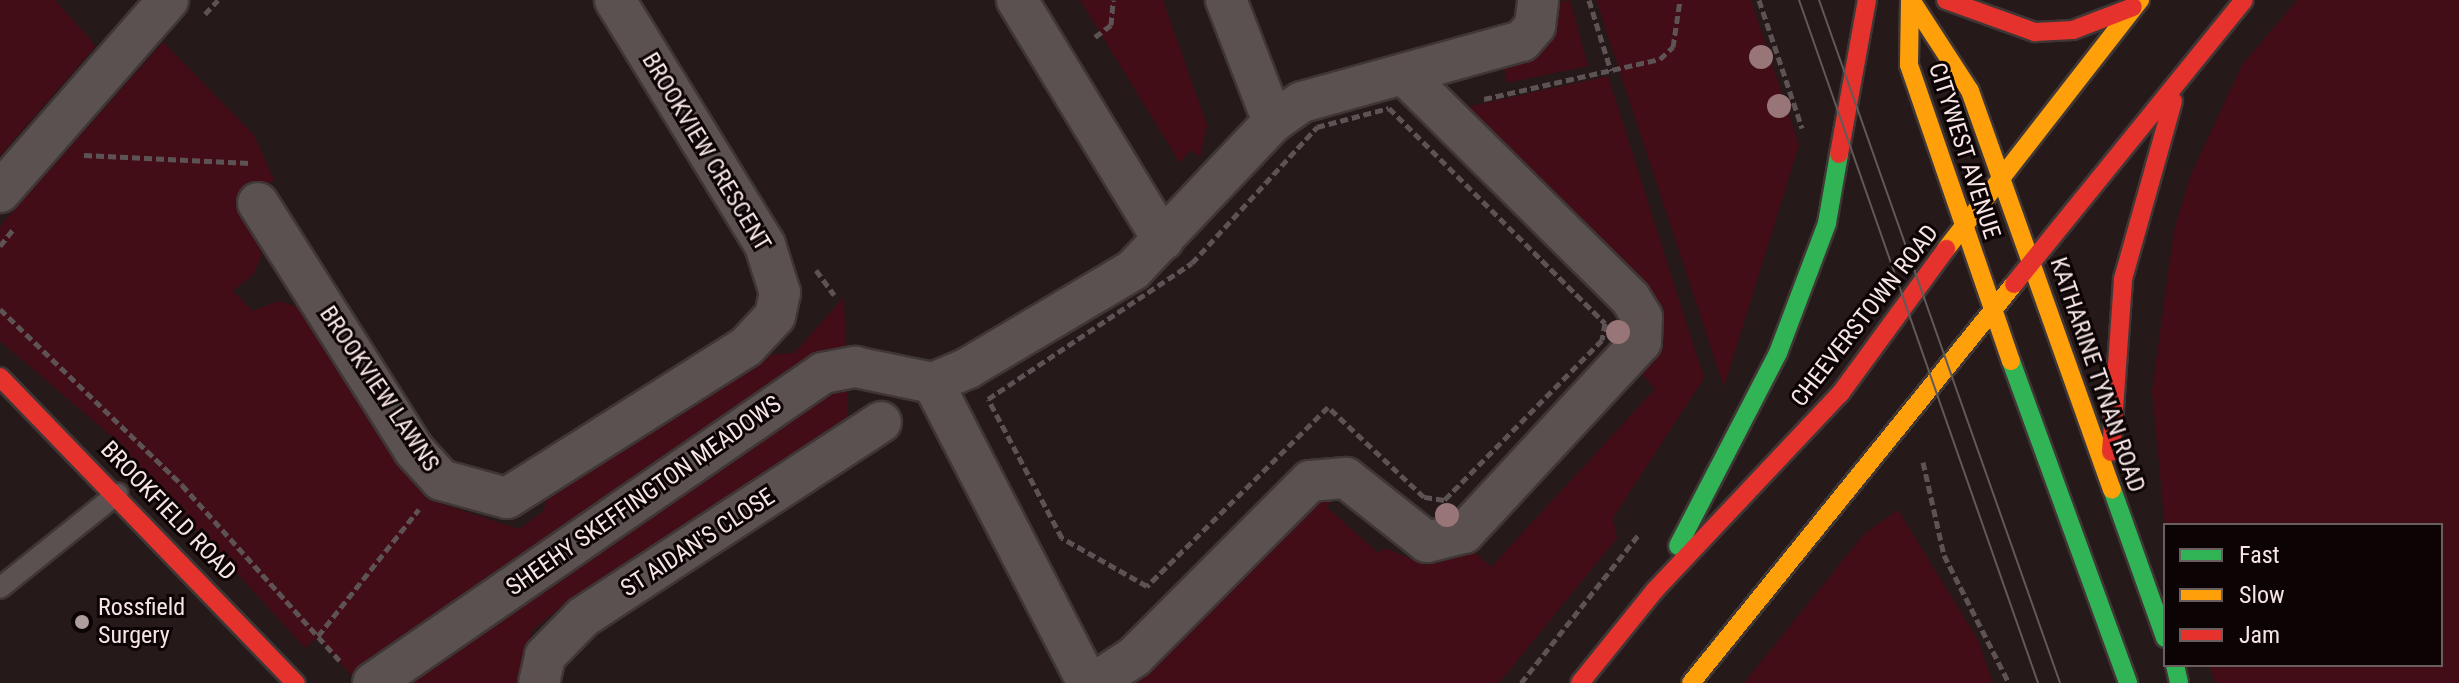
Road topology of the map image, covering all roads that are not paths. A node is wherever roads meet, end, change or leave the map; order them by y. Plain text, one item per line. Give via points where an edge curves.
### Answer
1 (168, 0) edge
2 (615, 0) edge
3 (1017, 0) edge
4 (1226, 0) edge
5 (1538, 0) edge
6 (1867, 0) edge
7 (1910, 0) edge
8 (1946, 0) edge
9 (2244, 0) edge
10 (2137, 3) edge
11 (2183, 72) junction
12 (1396, 91) junction
13 (1273, 122) junction
14 (2001, 174) junction
15 (0, 192) edge
16 (258, 203) dead end
17 (1963, 228) junction
18 (1163, 240) junction
19 (2033, 265) junction
20 (1993, 313) junction
21 (0, 377) edge
22 (933, 383) junction
23 (625, 422) joint
24 (881, 422) dead end
25 (2111, 488) junction
26 (118, 493) junction
27 (0, 588) edge
28 (1655, 590) junction
29 (2163, 632) edge
30 (362, 678) edge
31 (296, 683) edge
32 (539, 683) edge
33 (1088, 683) edge
34 (1094, 683) edge
35 (1580, 683) edge
36 (1691, 683) edge
37 (2128, 683) edge

1 - 15 street
2 - 23 street, BROOKVIEW CRESCENT via 765,245 780,293 775,316 746,347
3 - 18 street
4 - 13 street
5 - 12 street via 1535,26 1522,41
6 - 28 main road via 1827,223 1778,353
7 - 14 main road, CITYWEST AVENUE via 1958,66
7 - 17 main road, CITYWEST AVENUE via 1909,65
8 - 10 main road via 2035,32 2073,30
9 - 11 main road
10 - 14 main road, CHEEVERSTOWN ROAD
11 - 19 main road
11 - 25 main road via 2123,279
12 - 13 street via 1302,102
12 - 34 street via 1630,298 1642,317 1641,342 1464,533 1427,542 1346,478 1310,481 1134,657
13 - 18 street
14 - 17 main road, CHEEVERSTOWN ROAD
14 - 19 main road, KATHARINE TYNAN ROAD
16 - 23 street, BROOKVIEW LAWNS via 414,450 441,480 507,498
17 - 20 main road, CITYWEST AVENUE
17 - 28 main road, CHEEVERSTOWN ROAD via 1840,394
18 - 22 street via 1104,290
19 - 20 main road
19 - 25 main road, KATHARINE TYNAN ROAD
20 - 36 main road
20 - 37 main road
21 - 26 main road, BROOKFIELD ROAD
22 - 30 street, SHEEHY SKEFFINGTON MEADOWS via 855,367 823,373
22 - 33 street
24 - 32 street, ST AIDAN'S CLOSE via 583,617 545,656
25 - 29 main road, KATHARINE TYNAN ROAD
26 - 27 lane
26 - 31 main road, BROOKFIELD ROAD
28 - 35 main road, CHEEVERSTOWN ROAD

